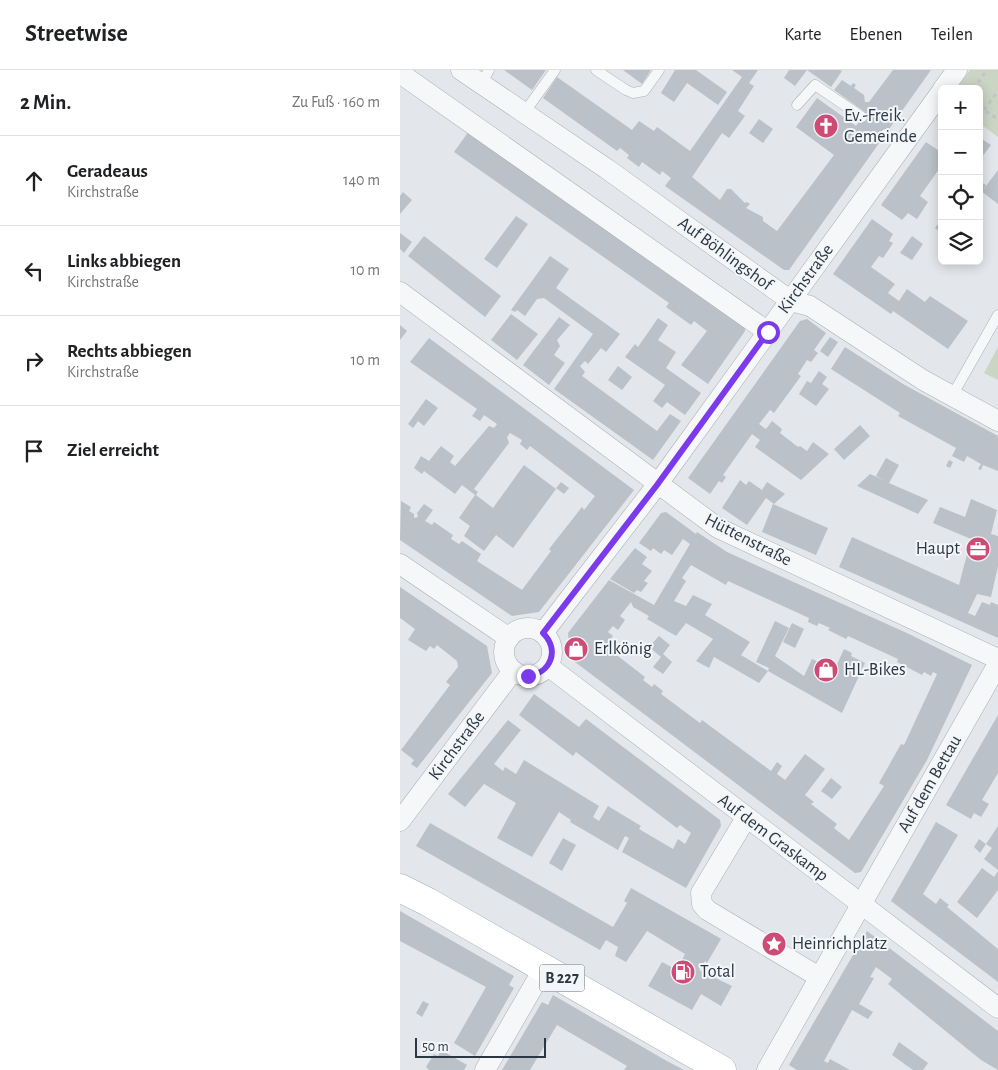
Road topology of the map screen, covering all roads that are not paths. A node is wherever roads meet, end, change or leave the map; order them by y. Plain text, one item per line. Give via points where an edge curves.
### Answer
1 (461, 70) edge
2 (555, 70) edge
3 (596, 70) edge
4 (659, 70) edge
5 (957, 70) edge
6 (404, 76) edge
7 (485, 77) edge
8 (946, 85) edge
9 (938, 96) edge
10 (797, 105) dead end
11 (524, 113) junction
12 (862, 118) dead end
13 (886, 134) dead end
14 (902, 147) junction
15 (400, 292) edge
16 (790, 301) junction
17 (998, 315) edge
18 (768, 332) junction
19 (952, 396) junction
20 (998, 421) edge
21 (657, 485) junction
22 (400, 564) edge
23 (543, 633) junction
24 (509, 638) junction
25 (998, 659) edge
26 (998, 664) edge
27 (548, 666) junction
28 (513, 671) junction
29 (746, 818) junction
30 (400, 821) edge
31 (400, 888) edge
32 (862, 905) junction
33 (544, 968) junction
34 (820, 976) junction
35 (998, 1008) edge
36 (485, 1070) edge
37 (722, 1070) edge
38 (767, 1070) edge

1 - 7 street, Auf Böhlingshof
2 - 11 lane
3 - 4 lane via 634,93 644,91
5 - 8 street, Kirchstraße
6 - 18 street
7 - 11 street, Auf Böhlingshof
9 - 14 street, Kirchstraße
10 - 12 lane via 815,84
11 - 16 street, Auf Böhlingshof
13 - 14 lane
14 - 16 street, Kirchstraße
15 - 21 street, Hüttenstraße
16 - 18 street, Kirchstraße
16 - 19 street, Auf Böhlingshof via 810,306 888,359
17 - 19 lane
18 - 21 street, Kirchstraße
19 - 20 street, Auf Böhlingshof
21 - 23 street, Kirchstraße
21 - 25 street, Hüttenstraße via 718,528
22 - 24 street
23 - 24 street via 536,629 521,629
23 - 27 street via 551,645
24 - 28 street via 504,659
26 - 32 street, Auf dem Bettau
27 - 28 street via 528,676
27 - 29 street, Auf dem Graskamp
28 - 30 street, Kirchstraße
29 - 32 street, Auf dem Graskamp
29 - 34 street via 701,893 702,904 707,910
31 - 33 main road, B 227
32 - 34 street, Auf dem Bettau
32 - 35 street, Auf dem Graskamp
33 - 36 street
33 - 37 main road, B 227
34 - 38 street, Auf dem Bettau

